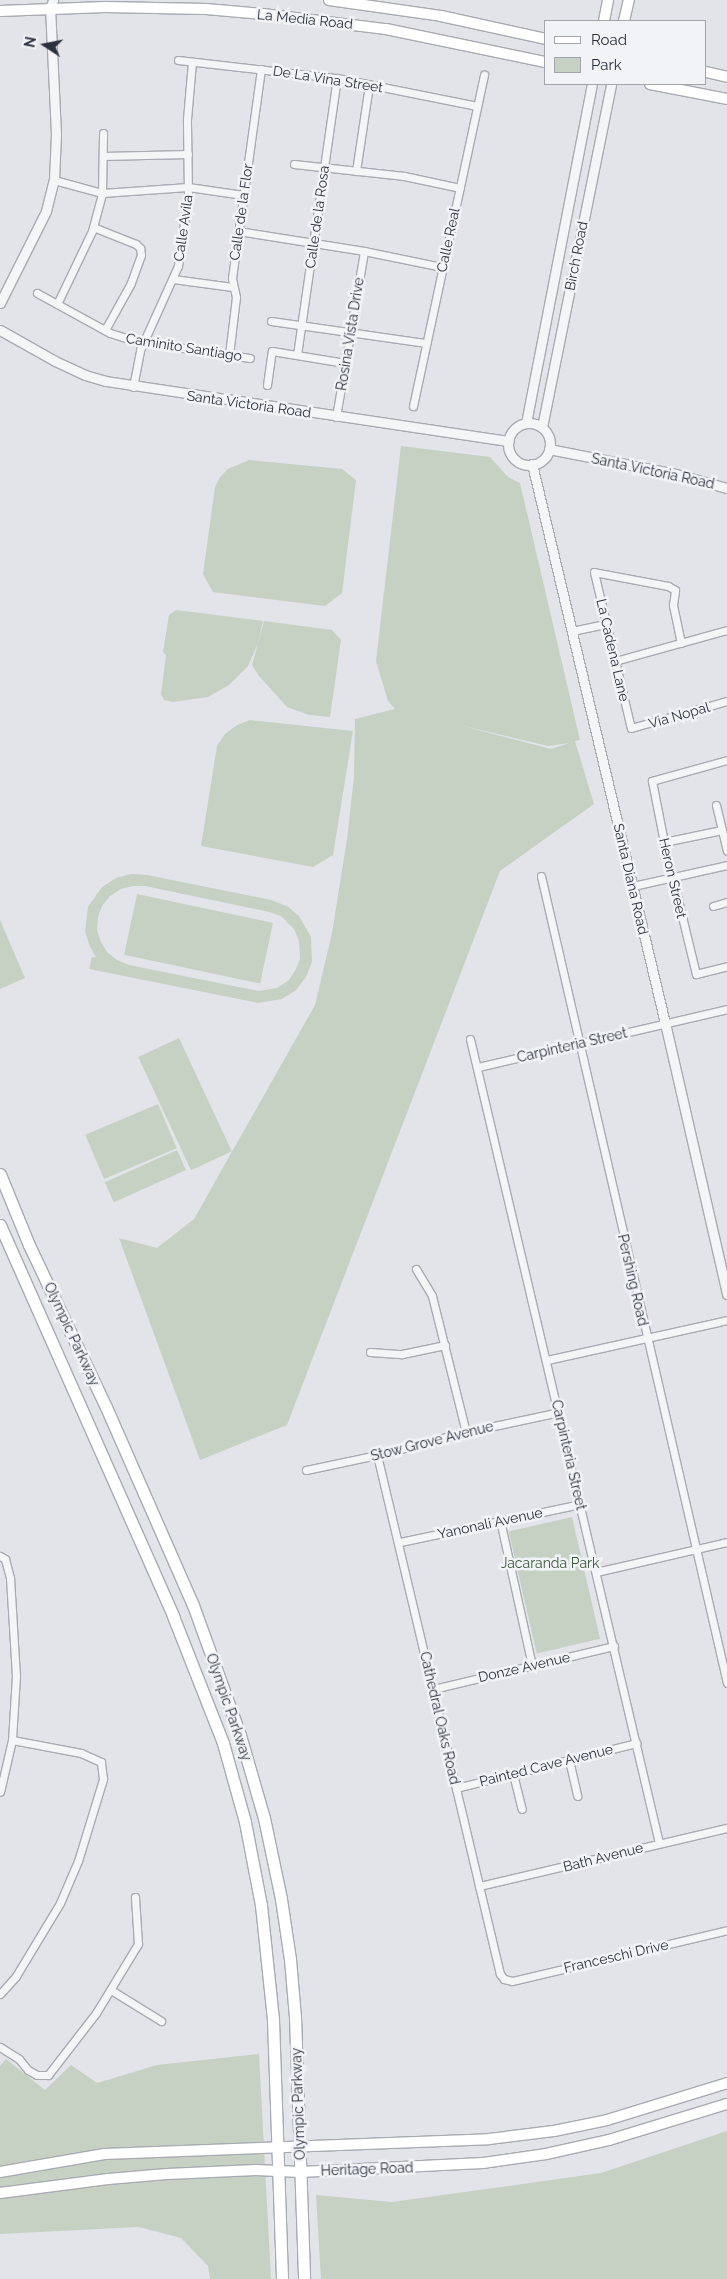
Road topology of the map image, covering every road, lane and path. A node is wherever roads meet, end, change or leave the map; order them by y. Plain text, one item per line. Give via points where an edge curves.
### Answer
1 (329, 0) edge
2 (608, 0) edge
3 (629, 0) edge
4 (50, 3) edge
5 (0, 11) edge
6 (604, 20) edge
7 (624, 20) edge
8 (544, 39) edge
9 (178, 60) dead end
10 (192, 62) junction
11 (544, 62) edge
12 (261, 69) junction
13 (707, 72) edge
14 (484, 75) dead end
15 (727, 77) edge
16 (337, 78) junction
17 (369, 85) junction
18 (592, 85) edge
19 (611, 85) edge
20 (655, 85) edge
21 (727, 100) edge
22 (477, 106) junction
23 (104, 133) dead end
24 (188, 154) junction
25 (103, 156) junction
26 (294, 164) dead end
27 (325, 168) junction
28 (356, 171) junction
29 (54, 180) junction
30 (188, 187) junction
31 (460, 188) junction
32 (102, 192) junction
33 (243, 195) junction
34 (92, 226) junction
35 (238, 231) junction
36 (313, 243) junction
37 (364, 251) junction
38 (442, 267) junction
39 (172, 279) junction
40 (232, 287) junction
41 (552, 291) junction
42 (37, 293) dead end
43 (568, 294) junction
44 (0, 303) edge
45 (57, 304) junction
46 (271, 321) dead end
47 (302, 325) junction
48 (0, 330) edge
49 (105, 330) junction
50 (350, 332) junction
51 (143, 342) junction
52 (426, 343) junction
53 (229, 355) junction
54 (297, 355) junction
55 (250, 358) dead end
56 (345, 363) junction
57 (267, 385) dead end
58 (133, 387) junction
59 (413, 406) dead end
60 (336, 417) junction
61 (526, 423) junction
62 (542, 427) junction
63 (509, 441) junction
64 (549, 449) junction
65 (532, 464) junction
66 (727, 488) edge
67 (606, 624) junction
68 (727, 630) edge
69 (572, 631) junction
70 (681, 643) junction
71 (615, 661) junction
72 (727, 701) edge
73 (631, 728) joint
74 (727, 760) edge
75 (716, 805) dead end
76 (722, 830) junction
77 (664, 842) junction
78 (727, 851) edge
79 (727, 864) edge
80 (540, 876) dead end
81 (672, 877) junction
82 (633, 886) junction
83 (727, 902) edge
84 (713, 906) dead end
85 (727, 966) edge
86 (727, 1009) edge
87 (665, 1024) junction
88 (470, 1039) dead end
89 (579, 1044) junction
90 (478, 1067) junction
91 (0, 1174) edge
92 (0, 1225) edge
93 (416, 1269) dead end
94 (727, 1294) edge
95 (727, 1320) edge
96 (647, 1338) junction
97 (445, 1345) junction
98 (370, 1352) dead end
99 (547, 1360) junction
100 (559, 1412) junction
101 (466, 1432) junction
102 (377, 1455) junction
103 (306, 1470) dead end
104 (580, 1504) junction
105 (500, 1520) junction
106 (400, 1542) junction
107 (727, 1542) edge
108 (697, 1549) junction
109 (2, 1558) edge
110 (596, 1572) junction
111 (614, 1646) junction
112 (532, 1665) junction
113 (727, 1683) edge
114 (433, 1689) junction
115 (12, 1740) junction
116 (636, 1743) junction
117 (569, 1760) junction
118 (513, 1774) junction
119 (456, 1788) junction
120 (0, 1792) edge
121 (577, 1796) dead end
122 (522, 1809) dead end
123 (727, 1828) edge
124 (659, 1843) junction
125 (479, 1886) junction
126 (135, 1897) dead end
127 (727, 1930) edge
128 (504, 1979) joint
129 (111, 1990) junction
130 (0, 1994) edge
131 (161, 2021) dead end
132 (0, 2046) edge
133 (727, 2083) edge
134 (727, 2104) edge
135 (299, 2147) junction
136 (277, 2148) junction
137 (277, 2170) junction
138 (0, 2172) edge
139 (300, 2172) junction
140 (0, 2192) edge
141 (282, 2279) edge
142 (304, 2279) edge

1 - 8 main road, La Media Road via 441,16
2 - 6 main road
3 - 7 main road
4 - 5 main road, La Media Road
4 - 11 main road, La Media Road via 206,9 320,20 386,29
4 - 29 street
9 - 10 street, De La Vina Street
10 - 12 street, De La Vina Street
10 - 24 street, Calle Avila
12 - 16 street, De La Vina Street
12 - 33 street, Calle de la Flor
13 - 15 main road
14 - 22 street, Calle Real
16 - 17 street, De La Vina Street
16 - 27 street, Calle de la Rosa
17 - 22 street, De La Vina Street
17 - 28 street
18 - 41 street, Birch Road
19 - 43 street, Birch Road
20 - 21 main road
22 - 31 street, Calle Real
23 - 25 street
24 - 25 street
24 - 30 street, Calle Avila
25 - 32 street
26 - 27 street
27 - 28 street
27 - 36 street, Calle de la Rosa
28 - 31 street via 404,176
29 - 32 street
29 - 44 street via 46,211
30 - 32 street
30 - 33 street
30 - 39 street, Calle Avila via 178,266
31 - 38 street, Calle Real
32 - 34 street
33 - 35 street, Calle de la Flor
34 - 45 street
34 - 49 street via 136,244 141,255 131,283
35 - 36 street
35 - 40 street, Calle de la Flor
36 - 37 street
36 - 47 street, Calle de la Rosa
37 - 38 street
37 - 50 street, Rosina Vista Drive
38 - 52 street, Calle Real
39 - 40 street
39 - 51 street, Calle Avila
40 - 53 street, Calle de la Flor via 236,297
41 - 43 street
41 - 61 street, Birch Road
42 - 45 street, Caminito Santiago
43 - 62 street, Birch Road
45 - 49 street, Caminito Santiago
46 - 47 street
47 - 50 street
47 - 54 street, Calle de la Rosa
48 - 58 street, Santa Victoria Road via 85,375
49 - 51 street, Caminito Santiago
50 - 52 street
50 - 56 street, Rosina Vista Drive
51 - 53 street, Caminito Santiago
51 - 58 street, Calle Avila
52 - 59 street, Calle Real
53 - 55 street, Caminito Santiago
54 - 56 street
54 - 57 street via 272,351
56 - 60 street, Rosina Vista Drive
58 - 60 street, Santa Victoria Road
60 - 63 street, Santa Victoria Road
61 - 62 street
61 - 63 street via 514,429
62 - 64 street via 549,437
63 - 65 street via 514,459
64 - 65 street via 543,459
64 - 66 street, Santa Victoria Road via 676,474
65 - 69 street, Santa Diana Road
67 - 69 street
67 - 70 street, La Cadena Lane via 594,572 675,590 674,616
67 - 71 street, La Cadena Lane
68 - 70 street
69 - 82 street, Santa Diana Road
70 - 71 street
71 - 73 street, La Cadena Lane
72 - 73 street, Via Nopal
74 - 77 street, Heron Street via 652,781
75 - 76 street
76 - 77 street
76 - 78 street
77 - 81 street, Heron Street
79 - 81 street
80 - 89 street, Pershing Road
81 - 82 street
81 - 85 street, Heron Street via 696,974
82 - 87 street, Santa Diana Road
83 - 84 street
86 - 87 street, Carpinteria Street
87 - 89 street, Carpinteria Street
87 - 94 street, Santa Diana Road
88 - 90 street, Carpinteria Street
89 - 90 street, Carpinteria Street
89 - 96 street, Pershing Road
90 - 99 street, Carpinteria Street
91 - 135 main road, Olympic Parkway via 29,1245 106,1407 193,1605 240,1735 264,1818 290,1959
92 - 136 main road, Olympic Parkway via 173,1616 223,1743 245,1822 262,1905 273,2020
93 - 97 street via 432,1296
95 - 96 street
96 - 99 street
96 - 108 street, Pershing Road
97 - 98 street via 402,1354
97 - 101 street
99 - 100 street, Carpinteria Street
100 - 101 street, Stow Grove Avenue
100 - 104 street, Carpinteria Street
101 - 102 street, Stow Grove Avenue
102 - 103 street, Stow Grove Avenue
102 - 106 street, Cathedral Oaks Road
104 - 105 street, Yanonali Avenue
104 - 110 street, Carpinteria Street
105 - 106 street, Yanonali Avenue
105 - 112 street
106 - 114 street, Cathedral Oaks Road
107 - 108 street
108 - 110 street
108 - 113 street, Pershing Road
109 - 115 street via 10,1578 16,1676
110 - 111 street, Carpinteria Street
111 - 112 street, Donze Avenue
111 - 116 street, Carpinteria Street
112 - 114 street, Donze Avenue
114 - 119 street, Cathedral Oaks Road
115 - 120 street
115 - 130 street via 81,1753 101,1762 103,1779 78,1861 60,1903 16,1976
116 - 117 street, Painted Cave Avenue
116 - 124 street, Carpinteria Street
117 - 118 street, Painted Cave Avenue
117 - 121 street
118 - 119 street, Painted Cave Avenue
118 - 122 street
119 - 125 street, Cathedral Oaks Road
123 - 124 street, Bath Avenue
124 - 125 street, Bath Avenue
125 - 128 street, Cathedral Oaks Road via 500,1974
126 - 129 street via 138,1944
127 - 128 street, Franceschi Drive via 512,1981
129 - 131 street
129 - 132 street via 48,2075 37,2075 28,2070
133 - 135 main road, Heritage Road via 607,2120 554,2131 462,2141
134 - 139 main road, Heritage Road via 609,2140 546,2154 448,2166
135 - 136 main road, Heritage Road
135 - 139 main road, Olympic Parkway
136 - 137 main road, Olympic Parkway
136 - 138 main road, Heritage Road via 104,2154
137 - 139 main road, Heritage Road
137 - 140 main road, Heritage Road via 108,2178
137 - 141 main road, Olympic Parkway
139 - 142 main road, Olympic Parkway

